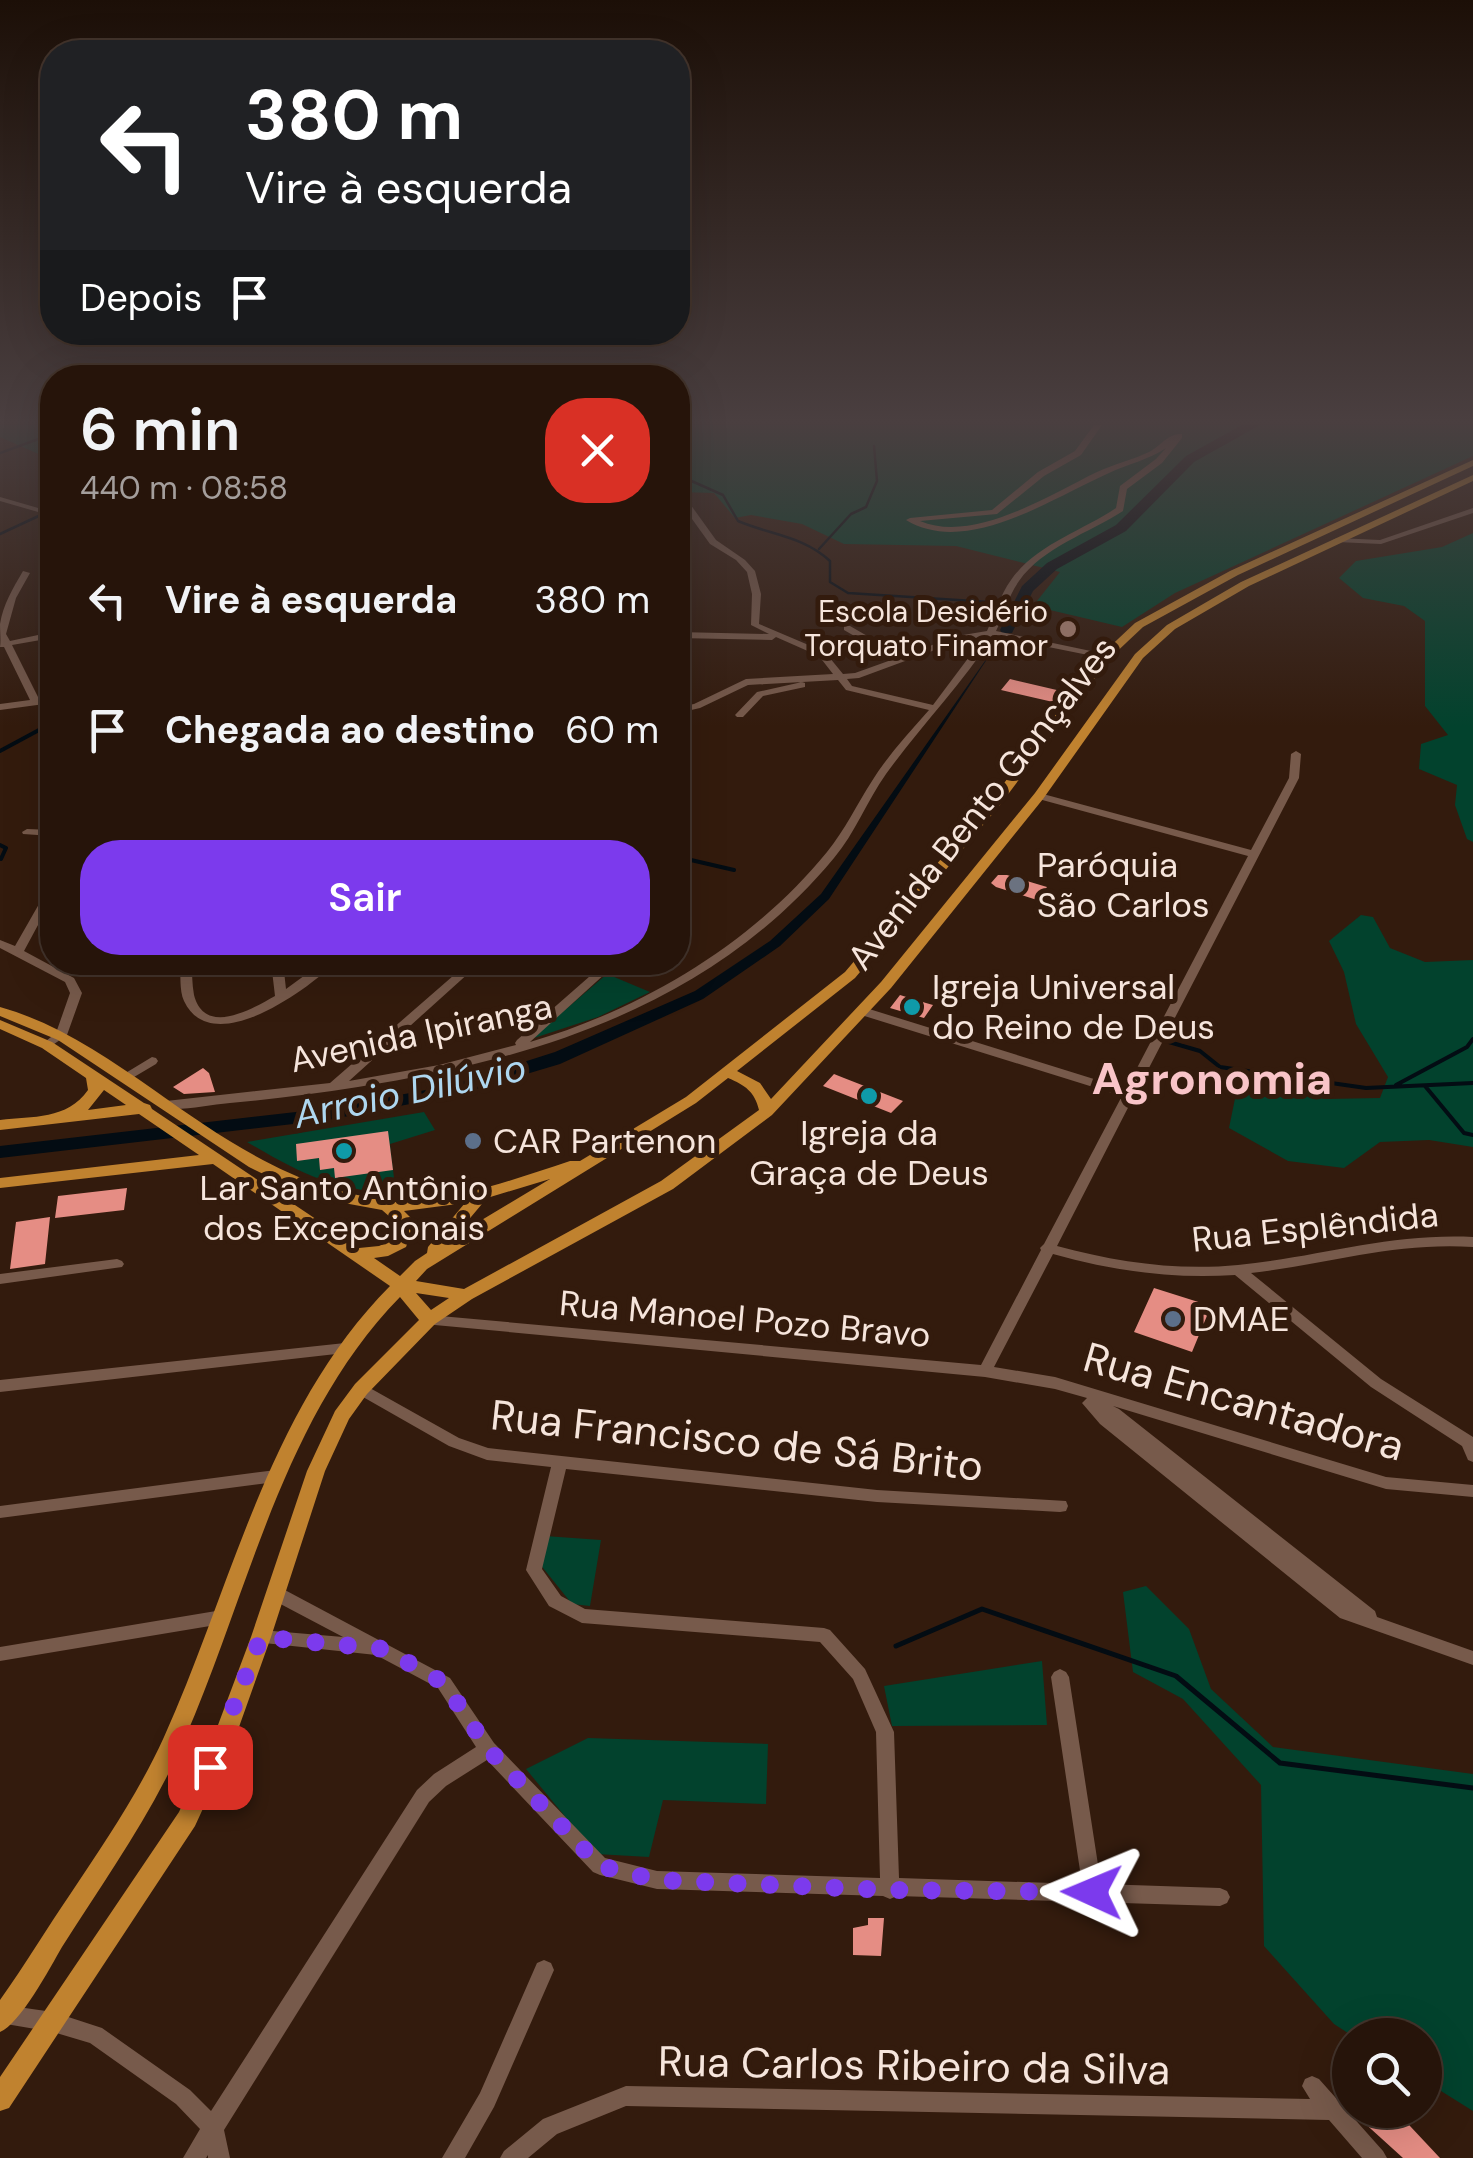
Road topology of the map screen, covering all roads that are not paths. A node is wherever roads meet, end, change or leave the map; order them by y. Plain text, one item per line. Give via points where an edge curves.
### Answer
1 (701, 526) edge
2 (934, 526) edge
3 (965, 526) edge
4 (1098, 526) edge
5 (1339, 526) edge
6 (1368, 526) edge
7 (1428, 526) edge
8 (1337, 540) junction
9 (26, 573) dead end
10 (847, 628) dead end
11 (991, 633) junction
12 (690, 635) edge
13 (40, 636) edge
14 (780, 637) junction
15 (2, 644) edge
16 (1105, 657) junction
17 (902, 660) junction
18 (843, 682) junction
19 (36, 702) junction
20 (40, 702) edge
21 (0, 706) edge
22 (690, 707) edge
23 (934, 708) junction
24 (740, 715) dead end
25 (1296, 754) dead end
26 (1039, 796) junction
27 (28, 832) dead end
28 (40, 832) edge
29 (1253, 854) junction
30 (40, 914) edge
31 (0, 943) edge
32 (18, 951) junction
33 (40, 963) edge
34 (690, 973) edge
35 (61, 975) edge
36 (187, 975) edge
37 (278, 975) edge
38 (313, 975) edge
39 (461, 975) edge
40 (598, 975) edge
41 (686, 975) edge
42 (280, 998) junction
43 (0, 1011) edge
44 (862, 1011) junction
45 (0, 1024) edge
46 (61, 1035) junction
47 (46, 1045) junction
48 (515, 1048) junction
49 (152, 1062) dead end
50 (728, 1072) junction
51 (94, 1075) junction
52 (125, 1077) junction
53 (332, 1089) junction
54 (1131, 1094) junction
55 (232, 1100) junction
56 (143, 1109) junction
57 (162, 1112) junction
58 (767, 1112) junction
59 (67, 1117) junction
60 (191, 1121) junction
61 (0, 1124) edge
62 (219, 1150) junction
63 (599, 1158) junction
64 (0, 1183) edge
65 (482, 1193) junction
66 (384, 1205) junction
67 (1473, 1242) edge
68 (1047, 1248) junction
69 (354, 1254) junction
70 (117, 1264) dead end
71 (422, 1265) junction
72 (1238, 1270) junction
73 (0, 1279) edge
74 (399, 1284) junction
75 (466, 1295) junction
76 (428, 1320) junction
77 (345, 1348) junction
78 (985, 1370) junction
79 (1055, 1383) junction
80 (0, 1386) edge
81 (361, 1389) junction
82 (1473, 1456) edge
83 (559, 1464) junction
84 (276, 1476) junction
85 (1473, 1491) edge
86 (1060, 1506) dead end
87 (0, 1512) edge
88 (277, 1594) junction
89 (222, 1617) junction
90 (261, 1637) junction
91 (384, 1649) junction
92 (0, 1654) edge
93 (1473, 1658) edge
94 (1060, 1677) dead end
95 (488, 1749) junction
96 (890, 1890) junction
97 (1092, 1892) junction
98 (1220, 1897) dead end
99 (544, 1970) dead end
100 (2, 2017) edge
101 (53, 2022) junction
102 (1312, 2086) dead end
103 (0, 2099) edge
104 (1332, 2110) joint
105 (213, 2128) junction
106 (1348, 2128) edge
107 (194, 2158) edge
108 (220, 2158) edge
109 (453, 2158) edge
110 (511, 2158) edge
111 (1376, 2158) edge

1 - 14 street via 746,564 757,595 755,625
2 - 3 street, Avenida Ipiranga
4 - 11 street, Avenida Ipiranga via 1029,564 1003,598
5 - 16 main road, Avenida Bento Gonçalves via 1166,607
6 - 8 main road, Avenida Bento Gonçalves
7 - 8 street via 1382,542
8 - 26 main road, Avenida Bento Gonçalves via 1171,627 1140,656
9 - 15 street
10 - 17 street
11 - 16 street
11 - 17 street
11 - 23 street, Avenida Ipiranga
12 - 14 street
13 - 15 street
14 - 18 street via 822,654
15 - 19 street
16 - 50 main road, Avenida Bento Gonçalves via 996,802 850,975
17 - 18 street
18 - 22 street via 770,678
18 - 23 street
18 - 24 street via 771,690
19 - 20 street
19 - 21 street
23 - 34 street, Avenida Ipiranga via 830,856 759,926
25 - 29 street via 1294,778
26 - 29 street
26 - 44 main road, Avenida Bento Gonçalves
27 - 28 street
29 - 54 street
30 - 32 street
31 - 32 street
32 - 33 street
35 - 46 street via 76,992
36 - 42 street via 195,1011 217,1020 252,1016
37 - 42 street
38 - 42 street
39 - 53 street
40 - 48 street
41 - 48 street, Avenida Ipiranga via 598,1023
43 - 46 main road
44 - 54 street
44 - 58 main road, Avenida Bento Gonçalves
45 - 47 main road
46 - 47 street
46 - 52 main road
47 - 51 main road
48 - 53 street, Avenida Ipiranga
49 - 52 street
50 - 58 main road via 758,1087
50 - 63 main road, Avenida Bento Gonçalves
51 - 56 main road
51 - 59 main road via 96,1090 88,1103
52 - 57 main road
53 - 55 street, Avenida Ipiranga
54 - 68 street
55 - 57 street, Avenida Ipiranga
55 - 60 street, Avenida Ipiranga
56 - 57 main road
56 - 59 main road
57 - 60 main road
57 - 62 main road via 192,1141
58 - 75 main road, Avenida Bento Gonçalves via 666,1185
59 - 61 main road
60 - 62 main road
62 - 64 main road
62 - 66 main road via 296,1182
62 - 69 main road
63 - 65 main road
63 - 71 main road, Avenida Bento Gonçalves
65 - 66 main road
65 - 71 main road
66 - 69 main road via 404,1216 405,1236 382,1252
67 - 72 street, Rua Esplêndida via 1369,1246
68 - 72 street, Rua Esplêndida via 1112,1267
68 - 78 street
69 - 74 main road
70 - 73 street
71 - 74 main road, Avenida Bento Gonçalves
72 - 82 street via 1376,1383 1470,1444
74 - 75 main road
74 - 76 main road
74 - 77 main road, Avenida Bento Gonçalves
75 - 76 main road, Avenida Bento Gonçalves
76 - 78 street, Rua Manoel Pozo Bravo
76 - 81 main road, Avenida Bento Gonçalves
77 - 80 street
77 - 84 main road, Avenida Bento Gonçalves via 315,1392
78 - 79 street, Rua Manoel Pozo Bravo
79 - 85 street, Rua Encantadora via 1386,1483
79 - 93 street via 1090,1403 1346,1613
81 - 83 street, Rua Francisco de Sá Brito via 454,1442 486,1454
81 - 88 main road, Avenida Bento Gonçalves via 316,1471
83 - 86 street, Rua Francisco de Sá Brito via 877,1496
83 - 96 street via 534,1570 556,1601 582,1616 824,1634 859,1674 886,1732
84 - 87 street
84 - 89 main road, Avenida Bento Gonçalves
88 - 90 main road, Avenida Bento Gonçalves
88 - 91 street
89 - 92 street
89 - 100 main road, Avenida Bento Gonçalves via 144,1802
90 - 91 street
90 - 101 main road, Avenida Bento Gonçalves via 186,1819
91 - 95 street via 444,1683
94 - 97 street
95 - 96 street via 600,1866 656,1880
95 - 105 street via 422,1796
96 - 97 street
97 - 98 street
99 - 109 street
100 - 101 street
101 - 103 main road, Avenida Bento Gonçalves
101 - 105 street via 95,2035 183,2097
102 - 104 street
104 - 110 street, Rua Carlos Ribeiro da Silva via 626,2096 550,2126
105 - 107 street
105 - 108 street
106 - 111 street

